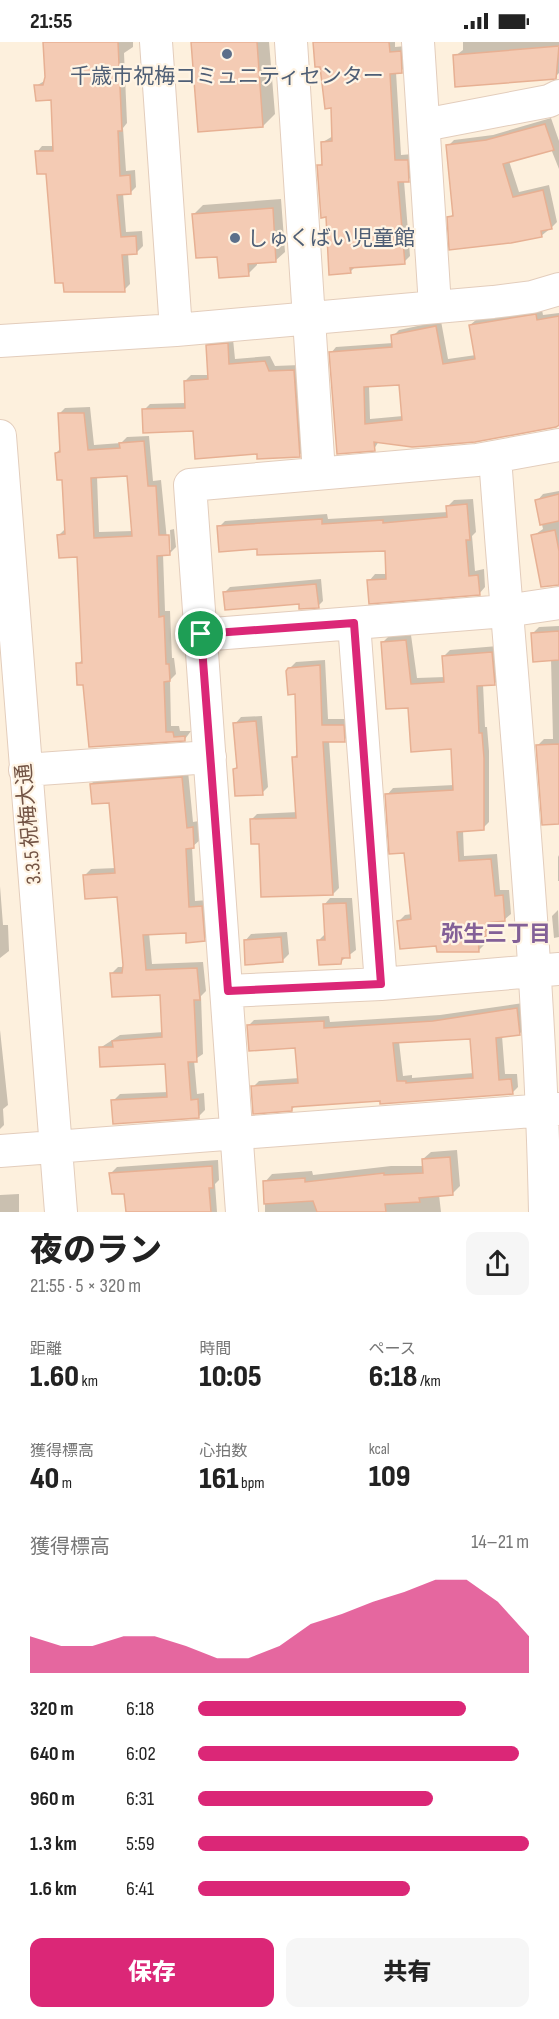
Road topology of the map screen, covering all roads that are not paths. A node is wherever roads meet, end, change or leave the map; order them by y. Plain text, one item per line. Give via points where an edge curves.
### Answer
1 (156, 42) edge
2 (291, 42) edge
3 (418, 42) edge
4 (559, 96) edge
5 (424, 125) junction
6 (559, 289) edge
7 (435, 306) junction
8 (311, 317) junction
9 (176, 330) junction
10 (0, 341) edge
11 (0, 436) edge
12 (559, 445) edge
13 (495, 457) junction
14 (319, 473) junction
15 (4, 563) edge
16 (559, 603) edge
17 (506, 611) junction
18 (354, 623) junction
19 (201, 634) junction
20 (210, 757) junction
21 (25, 770) junction
22 (547, 970) edge
23 (381, 984) junction
24 (228, 991) junction
25 (551, 1109) edge
26 (237, 1132) junction
27 (55, 1146) junction
28 (0, 1151) edge
29 (61, 1212) edge
30 (243, 1212) edge
31 (545, 1212) edge

1 - 9 street
2 - 8 street
3 - 5 street
4 - 5 street
5 - 7 street
6 - 7 street via 532,297
7 - 8 street
8 - 9 street
8 - 14 street
9 - 10 street
11 - 15 street, 3.3.5 祝梅大通
12 - 13 street
13 - 14 street
13 - 17 street
14 - 19 street via 190,484
15 - 21 street, 3.3.5 祝梅大通
16 - 17 street
17 - 18 street
17 - 22 street
18 - 19 street
18 - 23 street
19 - 20 street
20 - 21 street
20 - 24 street
21 - 27 street, 3.3.5 祝梅大通
22 - 23 street
22 - 25 street
23 - 24 street
24 - 26 street
25 - 26 street
25 - 31 street
26 - 27 street
26 - 30 street
27 - 28 street
27 - 29 street, 3.3.5 祝梅大通

